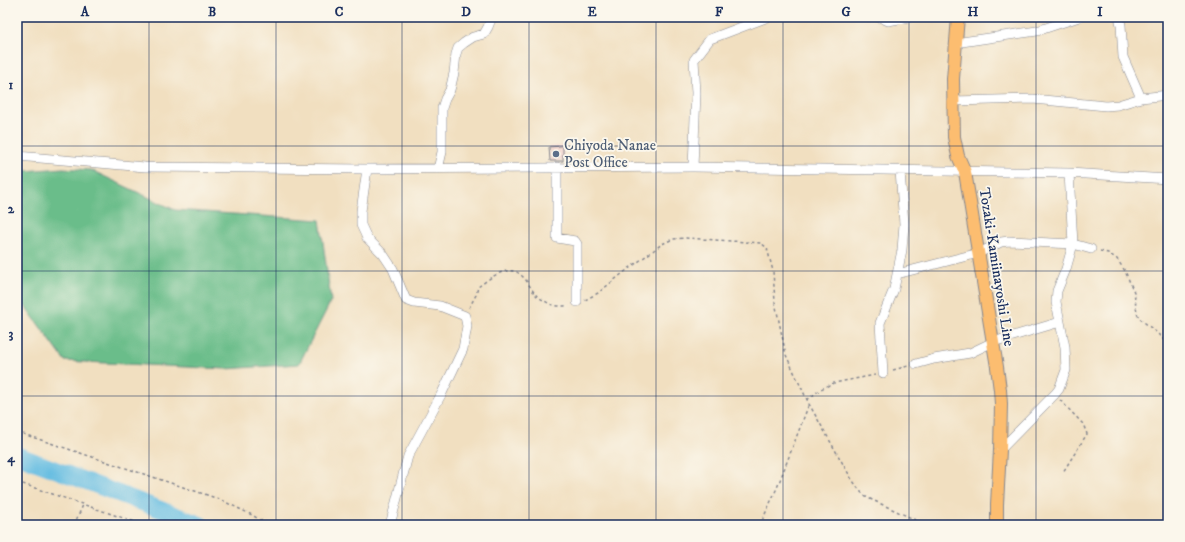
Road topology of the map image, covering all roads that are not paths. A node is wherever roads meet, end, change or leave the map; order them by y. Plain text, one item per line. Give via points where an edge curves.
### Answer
1 (492, 17) edge
2 (768, 17) edge
3 (880, 17) edge
4 (910, 17) edge
5 (958, 17) edge
6 (1079, 17) edge
7 (1119, 17) edge
8 (955, 43) junction
9 (1168, 95) edge
10 (1141, 98) junction
11 (953, 101) junction
12 (17, 156) edge
13 (557, 167) junction
14 (693, 167) junction
15 (367, 169) junction
16 (438, 169) junction
17 (900, 171) junction
18 (965, 172) junction
19 (1069, 173) junction
20 (1168, 179) edge
21 (1073, 244) junction
22 (1091, 249) road end
23 (979, 253) junction
24 (897, 274) junction
25 (577, 302) road end
26 (1060, 322) junction
27 (993, 342) junction
28 (916, 364) road end
29 (883, 373) road end
30 (1000, 450) junction
31 (390, 525) edge
32 (997, 525) edge

1 - 16 street via 484,34 473,37 458,48 450,90 442,108 442,152
2 - 14 street via 710,39 694,60 696,93
3 - 4 street via 888,21
5 - 8 main road, Tozaki-Kamiinayoshi Line
6 - 8 street via 1037,32
7 - 10 street via 1123,56
8 - 11 main road, Tozaki-Kamiinayoshi Line
9 - 10 street
10 - 11 street via 1106,106 1034,98
11 - 18 main road, Tozaki-Kamiinayoshi Line via 954,137
12 - 15 street via 145,167
13 - 14 street
13 - 16 street
13 - 25 street via 558,238 575,241 577,244
14 - 17 street
15 - 16 street
15 - 31 street via 361,225 367,238 383,254 393,270 406,300 414,304 440,306 465,316 467,326 463,349 408,456
17 - 18 street
17 - 24 street via 904,224
18 - 19 street
18 - 23 main road, Tozaki-Kamiinayoshi Line
19 - 20 street
19 - 21 street
21 - 22 street
21 - 23 street via 1009,241 1001,242
21 - 26 street via 1056,296
23 - 24 street
23 - 27 main road, Tozaki-Kamiinayoshi Line
24 - 29 street via 894,289 880,323
26 - 27 street
26 - 30 street via 1066,370 1059,389
27 - 28 street via 966,354
27 - 30 main road, Tozaki-Kamiinayoshi Line via 1000,397
30 - 32 main road, Tozaki-Kamiinayoshi Line

